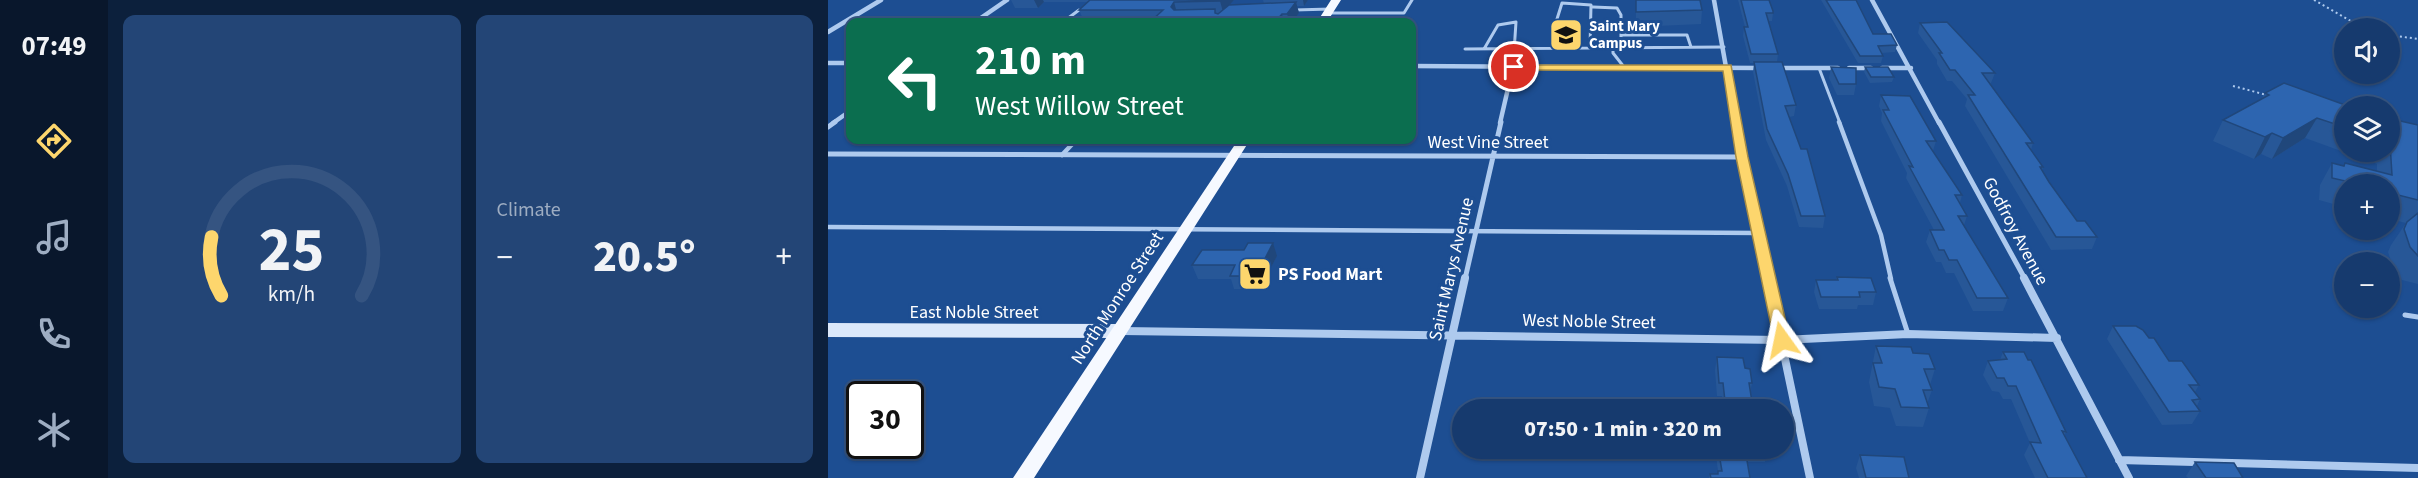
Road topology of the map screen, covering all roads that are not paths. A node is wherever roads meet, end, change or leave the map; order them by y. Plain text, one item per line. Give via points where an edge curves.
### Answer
1 (881, 0) edge
2 (1007, 0) edge
3 (1412, 0) edge
4 (1714, 0) edge
5 (1872, 0) edge
6 (1332, 7) edge
7 (1593, 7) junction
8 (1079, 10) edge
9 (1284, 10) edge
10 (851, 18) edge
11 (981, 18) edge
12 (1068, 18) edge
13 (846, 21) edge
14 (828, 32) edge
15 (1621, 35) junction
16 (1691, 47) junction
17 (1724, 47) junction
18 (1590, 48) junction
19 (1613, 48) junction
20 (1621, 48) junction
21 (1484, 49) junction
22 (1513, 49) junction
23 (1557, 49) junction
24 (1465, 50) dead end
25 (828, 63) edge
26 (846, 63) edge
27 (1416, 66) edge
28 (1514, 67) junction
29 (1624, 67) junction
30 (1728, 68) junction
31 (1762, 68) edge
32 (1773, 68) edge
33 (1820, 68) junction
34 (1911, 68) junction
35 (846, 114) edge
36 (828, 127) edge
37 (1072, 144) edge
38 (1241, 144) edge
39 (828, 154) edge
40 (1062, 156) junction
41 (1233, 156) junction
42 (1492, 157) junction
43 (1742, 157) junction
44 (828, 227) edge
45 (1187, 227) junction
46 (1475, 230) junction
47 (1759, 233) junction
48 (2405, 315) dead end
49 (2418, 317) edge
50 (828, 330) edge
51 (1119, 331) junction
52 (1452, 333) junction
53 (1908, 334) junction
54 (2057, 338) junction
55 (1782, 340) junction
56 (2119, 460) junction
57 (2418, 468) edge
58 (1023, 478) edge
59 (1420, 478) edge
60 (1809, 478) edge
61 (2129, 478) edge

1 - 10 street
2 - 11 street
3 - 6 lane via 1404,13
4 - 17 street
5 - 34 street, Godfroy Avenue
6 - 9 lane
7 - 15 lane via 1617,8
7 - 18 lane
7 - 23 lane via 1580,2 1562,3 1557,19
8 - 12 lane
13 - 14 street
15 - 16 lane via 1688,35
15 - 20 lane
16 - 17 lane
16 - 20 lane
17 - 30 street
18 - 19 lane
18 - 23 lane
19 - 20 lane
19 - 29 lane
21 - 22 lane
21 - 22 lane via 1493,28 1509,21 1517,25
21 - 24 lane
22 - 23 lane
22 - 28 lane
25 - 26 street
27 - 28 street
28 - 29 street
28 - 42 street, Saint Marys Avenue
29 - 30 street
30 - 31 street
30 - 43 street
32 - 33 street
33 - 34 street
33 - 53 lane via 1881,235
34 - 54 street, Godfroy Avenue
35 - 36 street
37 - 40 lane
38 - 41 main road, North Monroe Street
39 - 40 street, West Vine Street
40 - 41 street, West Vine Street
41 - 42 street, West Vine Street
41 - 45 main road, North Monroe Street
42 - 43 street, West Vine Street
42 - 46 street, Saint Marys Avenue
43 - 47 street
44 - 45 lane
45 - 46 lane
45 - 51 main road, North Monroe Street
46 - 47 lane
46 - 52 street, Saint Marys Avenue
47 - 55 street
48 - 49 lane
50 - 51 street, East Noble Street
51 - 52 street, West Noble Street
51 - 58 main road, North Monroe Street
52 - 55 street, West Noble Street
52 - 59 street, Saint Marys Avenue
53 - 54 street, West Noble Street
53 - 55 street, West Noble Street
54 - 56 street, Godfroy Avenue
55 - 60 street
56 - 57 street
56 - 61 street, Godfroy Avenue

